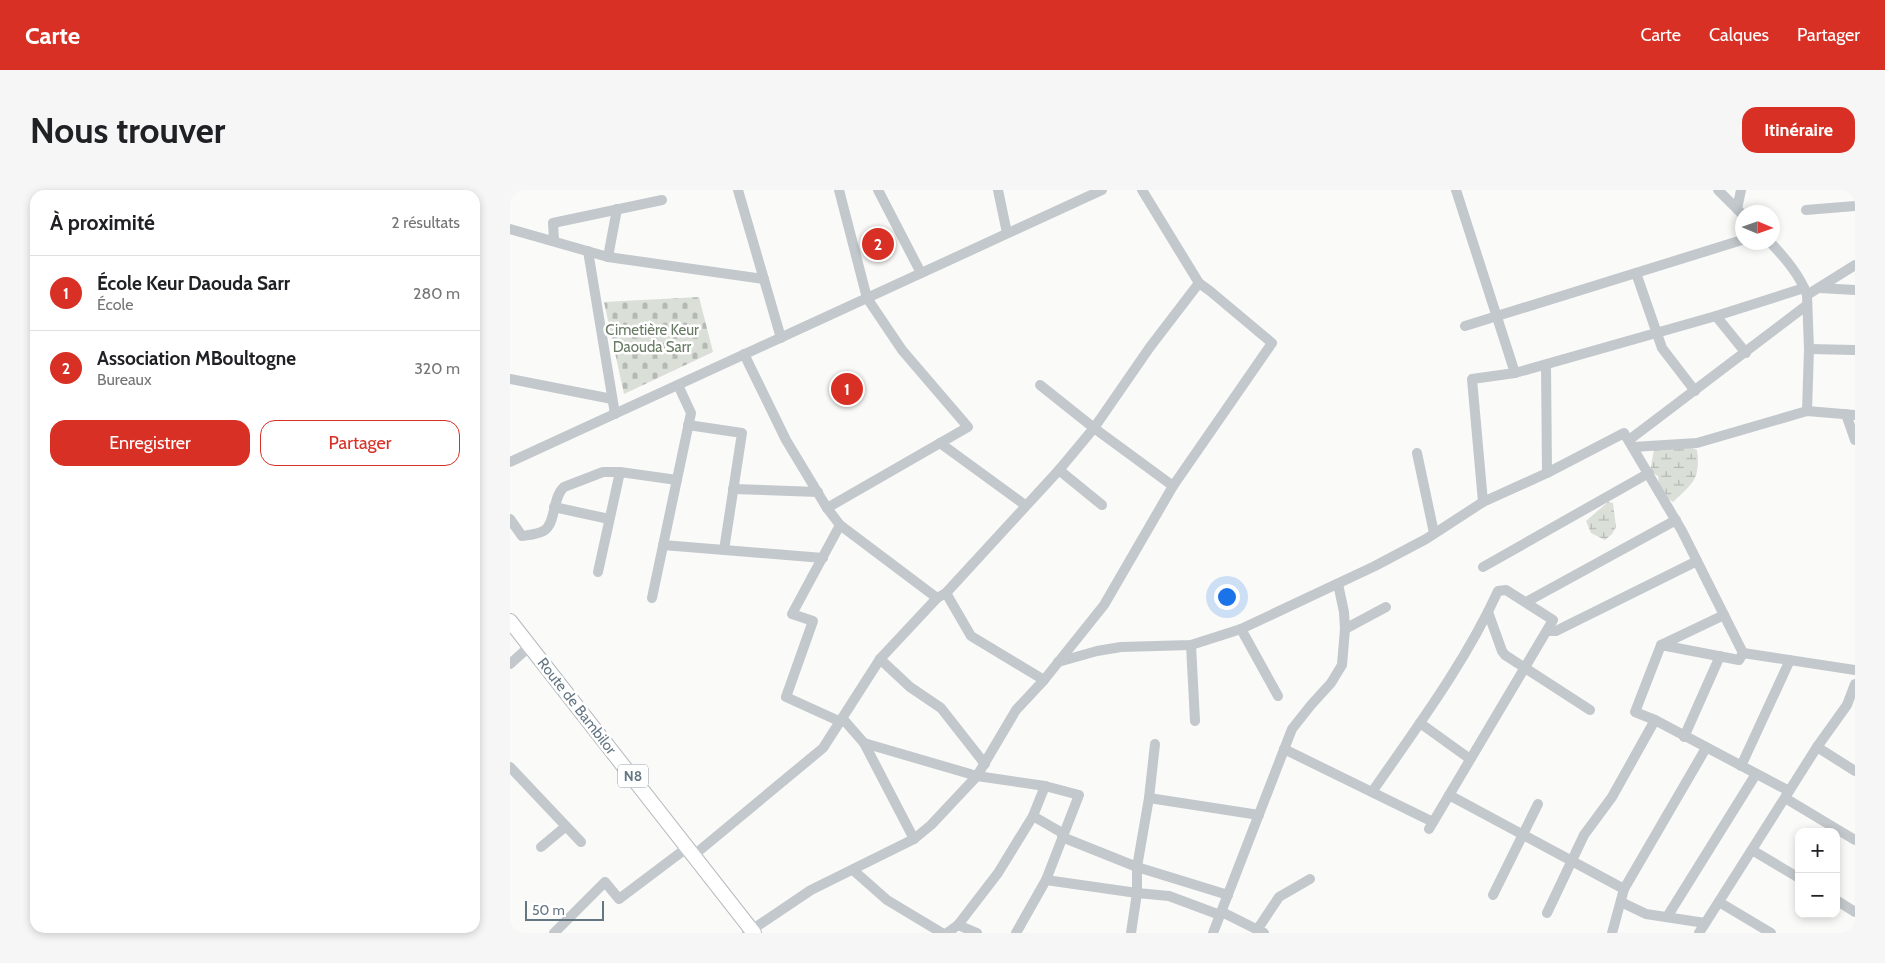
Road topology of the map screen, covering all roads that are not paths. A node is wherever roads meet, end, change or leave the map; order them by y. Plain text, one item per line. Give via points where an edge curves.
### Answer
1 (738, 190) edge
2 (839, 190) edge
3 (878, 190) edge
4 (998, 190) edge
5 (1102, 190) edge
6 (1142, 190) edge
7 (1456, 190) edge
8 (1718, 190) edge
9 (1741, 190) edge
10 (662, 200) dead end
11 (1740, 205) edge
12 (1855, 206) edge
13 (1735, 207) edge
14 (617, 209) junction
15 (1806, 210) dead end
16 (510, 229) edge
17 (1007, 233) junction
18 (554, 240) junction
19 (1735, 242) edge
20 (1777, 250) edge
21 (588, 251) junction
22 (608, 257) junction
23 (1855, 265) edge
24 (921, 273) junction
25 (1636, 273) junction
26 (764, 279) junction
27 (1199, 284) junction
28 (1818, 288) junction
29 (1855, 290) edge
30 (1806, 296) junction
31 (867, 298) junction
32 (1497, 316) junction
33 (1716, 316) junction
34 (1464, 326) dead end
35 (1657, 333) junction
36 (781, 338) junction
37 (1809, 349) junction
38 (1855, 350) edge
39 (1746, 352) junction
40 (744, 354) junction
41 (1546, 365) junction
42 (1515, 373) junction
43 (510, 379) edge
44 (678, 385) junction
45 (1040, 385) dead end
46 (1695, 391) junction
47 (612, 399) junction
48 (1807, 411) junction
49 (615, 414) junction
50 (1851, 414) edge
51 (688, 425) junction
52 (1094, 428) junction
53 (1855, 440) edge
54 (940, 443) junction
55 (1631, 444) junction
56 (1418, 453) dead end
57 (510, 462) edge
58 (1059, 470) junction
59 (620, 472) junction
60 (1547, 473) junction
61 (1648, 473) junction
62 (677, 480) junction
63 (1173, 486) junction
64 (733, 489) junction
65 (818, 492) junction
66 (1483, 502) junction
67 (1025, 505) junction
68 (1102, 505) dead end
69 (554, 507) junction
70 (827, 508) junction
71 (510, 519) edge
72 (609, 519) junction
73 (1676, 520) junction
74 (840, 525) junction
75 (1434, 534) junction
76 (664, 545) junction
77 (724, 550) junction
78 (823, 558) junction
79 (1697, 561) junction
80 (1483, 567) dead end
81 (598, 572) dead end
82 (1338, 584) junction
83 (941, 595) junction
84 (652, 598) dead end
85 (1526, 602) junction
86 (1386, 607) dead end
87 (1488, 612) junction
88 (1724, 615) junction
89 (510, 620) edge
90 (1241, 629) junction
91 (1345, 629) junction
92 (1547, 631) junction
93 (1191, 645) junction
94 (1661, 645) junction
95 (530, 646) junction
96 (1743, 654) junction
97 (1720, 656) junction
98 (880, 659) junction
99 (1790, 660) junction
100 (1058, 662) junction
101 (510, 664) edge
102 (1525, 667) junction
103 (1855, 670) edge
104 (1044, 680) junction
105 (1855, 684) edge
106 (1278, 696) dead end
107 (1851, 706) edge
108 (1590, 710) dead end
109 (842, 720) junction
110 (1655, 720) junction
111 (1195, 721) dead end
112 (1420, 723) junction
113 (1684, 737) junction
114 (864, 743) junction
115 (1155, 744) dead end
116 (1817, 747) junction
117 (1706, 748) junction
118 (1284, 749) junction
119 (1470, 759) junction
120 (985, 764) junction
121 (1741, 766) junction
122 (510, 767) edge
123 (1855, 771) edge
124 (1756, 774) junction
125 (977, 776) junction
126 (1045, 786) junction
127 (1372, 792) junction
128 (1787, 794) junction
129 (1449, 795) junction
130 (1149, 798) junction
131 (1538, 804) dead end
132 (1259, 815) junction
133 (1033, 816) junction
134 (565, 827) junction
135 (1523, 834) junction
136 (1063, 836) junction
137 (914, 838) junction
138 (1855, 840) edge
139 (581, 842) dead end
140 (541, 847) dead end
141 (1752, 850) junction
142 (691, 851) junction
143 (1572, 861) junction
144 (1137, 867) junction
145 (853, 870) junction
146 (1795, 876) edge
147 (1046, 880) junction
148 (1310, 880) dead end
149 (1624, 889) junction
150 (1137, 893) junction
151 (1228, 895) junction
152 (1493, 895) dead end
153 (1621, 902) junction
154 (1719, 902) junction
155 (1840, 903) edge
156 (1855, 912) edge
157 (1221, 913) junction
158 (1547, 913) dead end
159 (1667, 917) junction
160 (1705, 923) junction
161 (958, 924) junction
162 (1260, 931) edge
163 (751, 932) edge
164 (554, 933) edge
165 (942, 933) edge
166 (947, 933) edge
167 (978, 933) edge
168 (1016, 933) edge
169 (1131, 933) edge
170 (1214, 933) edge
171 (1612, 933) edge
172 (1699, 933) edge
173 (1771, 933) edge

1 - 26 street
2 - 31 street
3 - 24 street
4 - 17 street
5 - 17 street
6 - 27 street
7 - 32 street
8 - 13 street
9 - 11 street
10 - 14 street
12 - 15 street
14 - 18 street via 553,223
14 - 22 street
16 - 18 street
17 - 24 street
18 - 21 street
19 - 25 street
20 - 30 street
21 - 22 street
21 - 47 street
22 - 26 street
23 - 28 street
24 - 31 street
25 - 32 street
25 - 35 street
26 - 36 street
27 - 52 street
27 - 63 street via 1272,343
28 - 29 street
28 - 30 street
30 - 33 street
30 - 37 street
30 - 39 street
31 - 36 street
31 - 54 street via 902,350 968,427
32 - 34 street
32 - 42 street
33 - 35 street
33 - 39 street
35 - 41 street
35 - 46 street via 1662,348
36 - 40 street
37 - 38 street
37 - 48 street
39 - 46 street
40 - 44 street
40 - 65 street via 786,440
41 - 42 street
41 - 60 street
42 - 66 street via 1472,379
43 - 47 street
44 - 49 street
44 - 51 street via 691,413
45 - 52 street
46 - 55 street
47 - 49 street
48 - 50 street
48 - 55 street via 1697,443
49 - 57 street
50 - 53 street
51 - 62 street
51 - 64 street via 742,433
52 - 58 street
52 - 63 street
54 - 67 street
54 - 70 street
55 - 60 street via 1624,433
55 - 61 street
56 - 75 street
58 - 67 street
58 - 68 street
59 - 62 street
59 - 69 street via 603,472 564,487
59 - 72 street
60 - 66 street
61 - 73 street
61 - 80 street
62 - 76 street
63 - 100 street via 1104,605
64 - 65 street
64 - 77 street
65 - 70 street
66 - 75 street
67 - 83 street
69 - 71 street via 549,525 543,532 522,536
69 - 72 street
70 - 74 street
72 - 81 street
73 - 79 street
73 - 85 street
74 - 78 street
74 - 83 street
75 - 82 street
76 - 77 street
76 - 84 street
77 - 78 street
78 - 109 street via 792,614 813,621 786,697
79 - 88 street
79 - 92 street via 1556,631
82 - 90 street
82 - 91 street
83 - 98 street
83 - 104 street via 971,636
85 - 87 street via 1498,591
85 - 92 street via 1554,620
86 - 91 street
87 - 102 street via 1502,651
87 - 112 street
88 - 94 street
88 - 96 street
89 - 95 main road, Route de Bambilor / N8
90 - 93 street
90 - 106 street
91 - 118 street via 1342,665 1292,729
92 - 102 street
93 - 100 street via 1096,650
93 - 111 street
94 - 97 street
94 - 110 street via 1635,712
95 - 101 street
95 - 142 main road, Route de Bambilor / N8
96 - 97 street via 1740,660
96 - 99 street
97 - 113 street
98 - 109 street
98 - 120 street via 910,687 941,708
99 - 103 street
99 - 121 street
100 - 104 street
102 - 108 street
102 - 119 street
104 - 120 street via 1016,710
105 - 107 street
107 - 116 street
109 - 114 street
109 - 142 street via 823,748
110 - 113 street
110 - 143 street via 1612,797 1584,835
112 - 119 street
112 - 127 street
113 - 117 street
114 - 125 street
114 - 137 street
115 - 130 street
116 - 123 street
116 - 128 street
117 - 121 street
117 - 149 street
118 - 127 street
118 - 132 street
119 - 129 street
120 - 125 street
121 - 124 street
122 - 134 street
124 - 128 street
124 - 159 street
125 - 126 street
125 - 137 street via 931,825
126 - 133 street
126 - 136 street via 1080,795
127 - 129 street via 1431,825
128 - 138 street
128 - 141 street
129 - 135 street
130 - 132 street
130 - 144 street
131 - 135 street
132 - 151 street
133 - 136 street
133 - 161 street via 998,873
134 - 139 street
134 - 140 street
135 - 143 street
135 - 152 street
136 - 144 street
136 - 147 street
137 - 145 street
141 - 146 street
141 - 154 street
142 - 163 main road, Route de Bambilor / N8
142 - 164 street via 619,899 605,882
143 - 149 street
143 - 158 street
144 - 150 street
144 - 151 street
145 - 163 street via 812,890
145 - 165 street via 877,893
147 - 150 street
147 - 168 street
148 - 162 street via 1279,896
149 - 153 street
150 - 157 street via 1169,896
150 - 169 street
151 - 157 street
153 - 159 street via 1646,914
153 - 171 street
154 - 160 street
154 - 173 street
155 - 156 street
157 - 162 street
157 - 170 street
159 - 160 street
160 - 172 street
161 - 166 street
161 - 167 street

